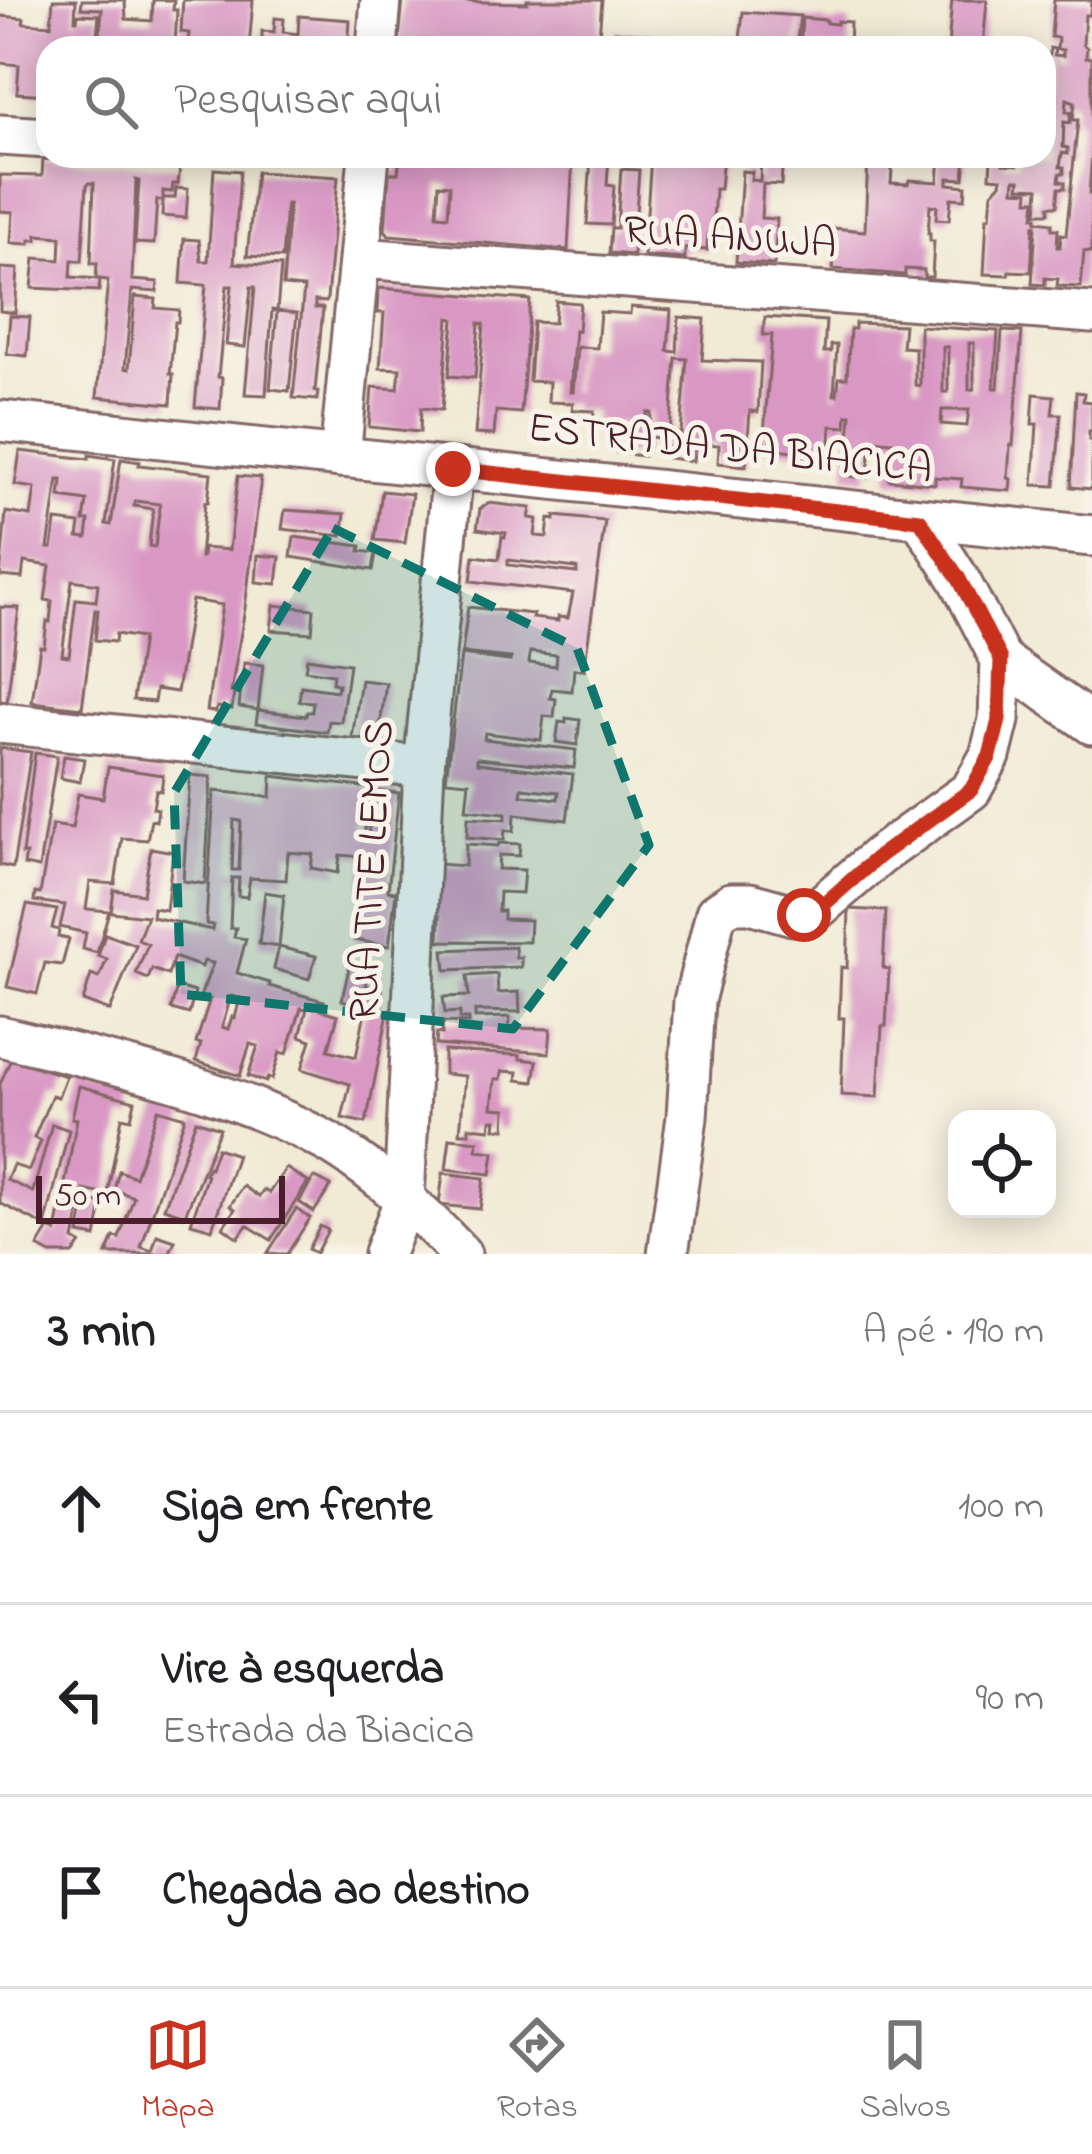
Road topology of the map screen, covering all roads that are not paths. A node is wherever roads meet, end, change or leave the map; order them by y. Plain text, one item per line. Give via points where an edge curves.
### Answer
1 (381, 0) edge
2 (378, 36) edge
3 (0, 135) edge
4 (36, 137) edge
5 (369, 168) edge
6 (361, 258) junction
7 (1092, 313) edge
8 (0, 421) edge
9 (340, 457) junction
10 (453, 469) junction
11 (920, 520) junction
12 (1092, 536) edge
13 (1001, 659) junction
14 (0, 723) edge
15 (1092, 724) edge
16 (424, 767) junction
17 (0, 1036) edge
18 (404, 1202) junction
19 (384, 1253) edge
20 (461, 1254) edge
21 (668, 1254) edge

1 - 2 street
3 - 4 street
5 - 6 street
6 - 7 street, RUA ANUJA
6 - 9 street
8 - 9 street, ESTRADA DA BIACICA
9 - 10 street, ESTRADA DA BIACICA
10 - 11 street, ESTRADA DA BIACICA
10 - 16 street, RUA TITE LEMOS
11 - 12 street, ESTRADA DA BIACICA
11 - 13 street
13 - 15 street
13 - 21 street via 999,720 971,790 814,913 731,903 716,913 694,1000
14 - 16 street
16 - 18 street, RUA TITE LEMOS
17 - 18 street via 263,1112 354,1158
18 - 19 street, RUA TITE LEMOS
18 - 20 street

